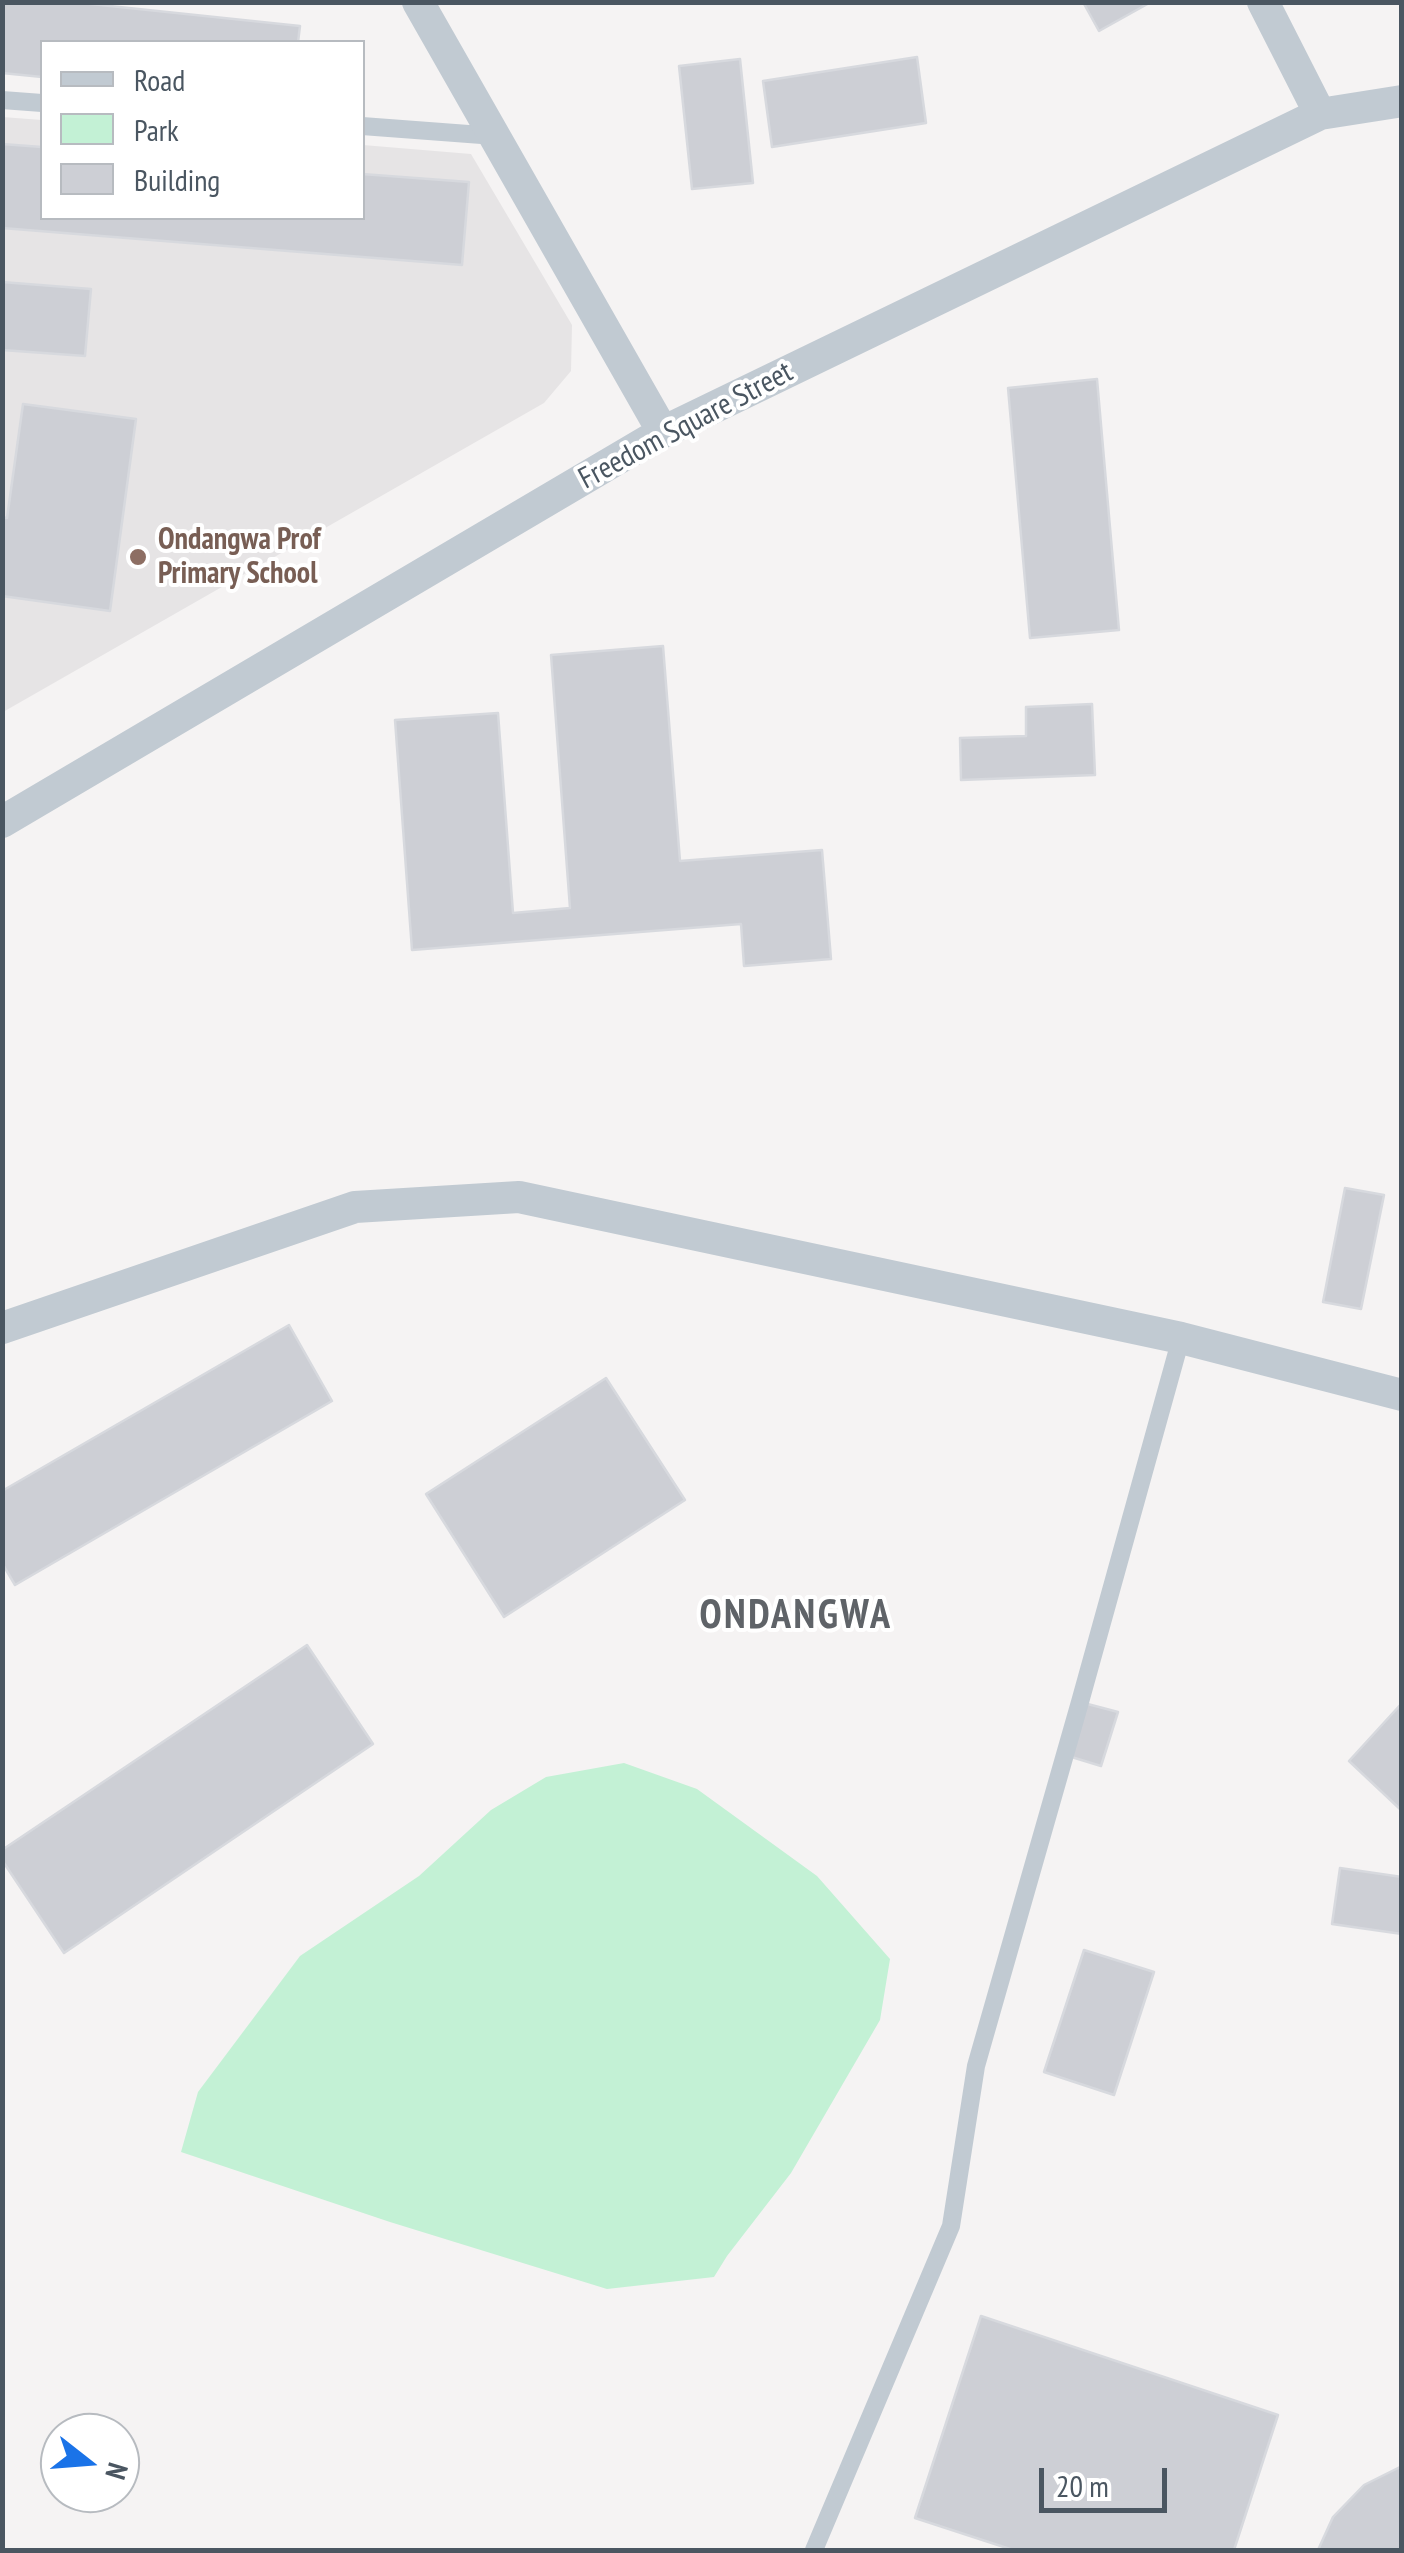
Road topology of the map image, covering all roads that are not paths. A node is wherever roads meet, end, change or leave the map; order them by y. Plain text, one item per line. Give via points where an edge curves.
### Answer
1 (418, 2) edge
2 (1262, 2) edge
3 (2, 100) edge
4 (1402, 100) edge
5 (40, 102) edge
6 (1320, 114) junction
7 (365, 126) edge
8 (495, 136) junction
9 (663, 432) junction
10 (2, 822) edge
11 (2, 1328) edge
12 (1180, 1338) junction
13 (1402, 1395) edge
14 (814, 2550) edge

1 - 8 street
2 - 6 street
3 - 5 lane
4 - 6 street, Freedom Square Street
6 - 9 street, Freedom Square Street
7 - 8 lane
8 - 9 street
9 - 10 street, Freedom Square Street
11 - 12 street via 354,1207 519,1197
12 - 13 street
12 - 14 lane via 976,2066 951,2226

